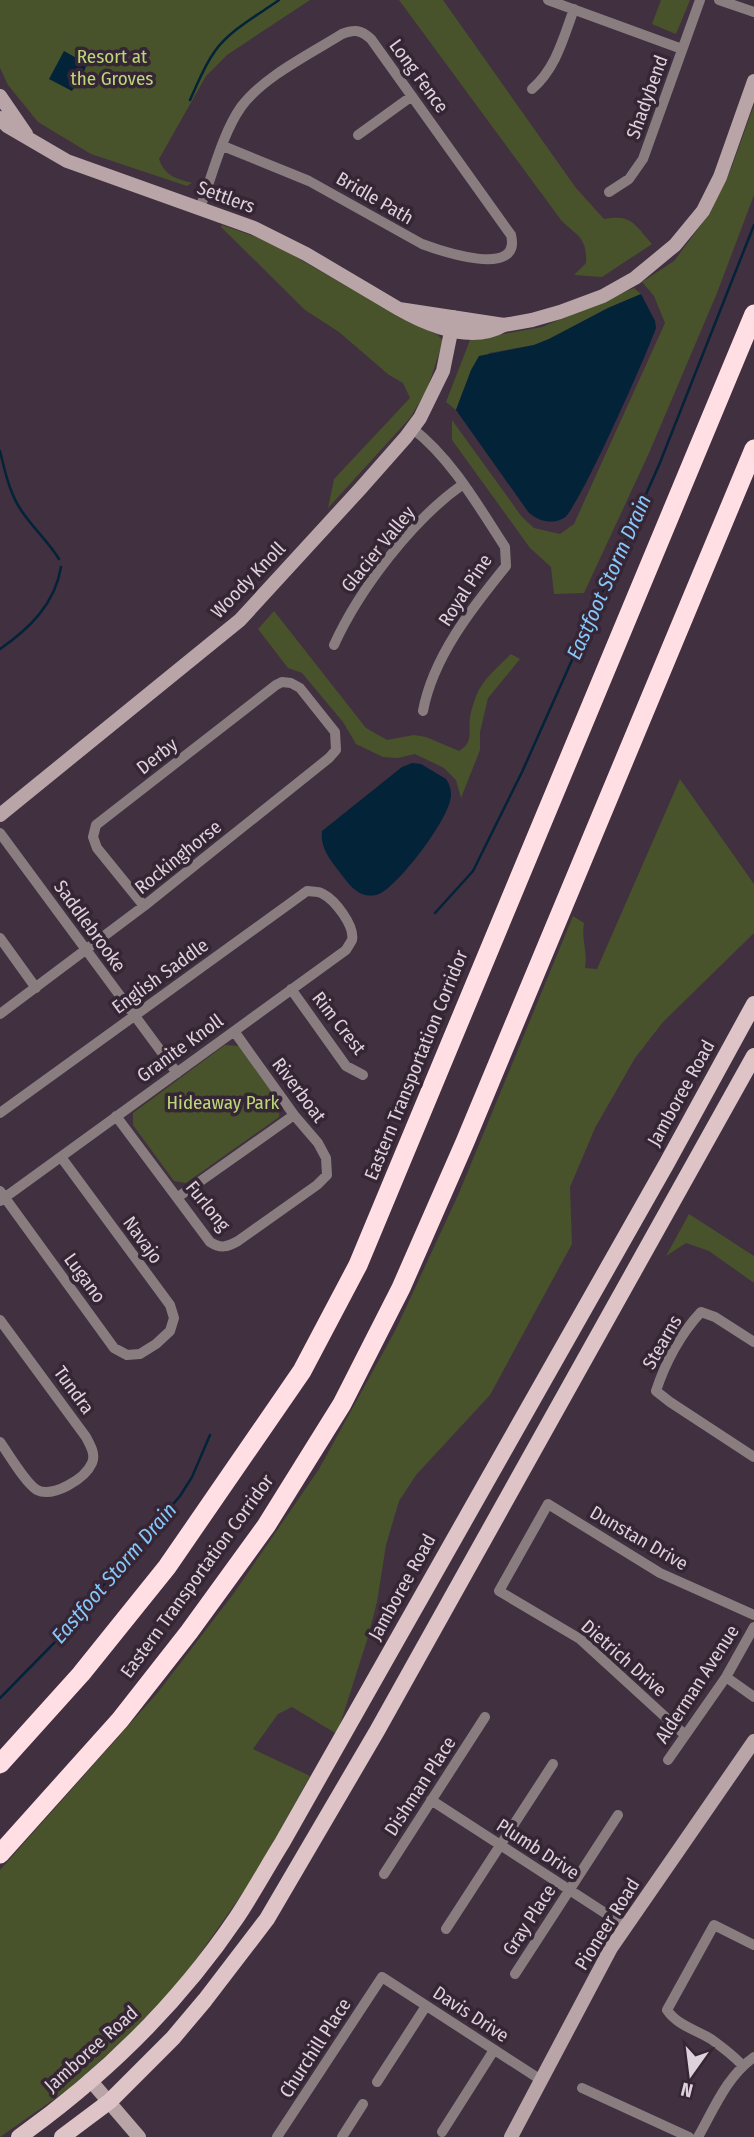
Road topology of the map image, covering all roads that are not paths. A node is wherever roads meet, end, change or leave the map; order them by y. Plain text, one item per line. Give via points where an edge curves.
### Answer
1 (548, 0) edge
2 (700, 0) edge
3 (719, 0) edge
4 (574, 9) junction
5 (754, 12) edge
6 (682, 49) junction
7 (754, 81) edge
8 (532, 89) dead end
9 (412, 96) junction
10 (1, 100) edge
11 (0, 118) edge
12 (358, 135) dead end
13 (30, 141) junction
14 (223, 146) junction
15 (609, 192) dead end
16 (200, 208) junction
17 (510, 250) joint
18 (754, 314) edge
19 (453, 324) junction
20 (413, 429) junction
21 (754, 449) edge
22 (462, 485) junction
23 (334, 645) dead end
24 (316, 709) joint
25 (423, 711) dead end
26 (0, 815) edge
27 (0, 833) edge
28 (144, 906) junction
29 (340, 912) joint
30 (0, 938) edge
31 (86, 951) junction
32 (36, 988) junction
33 (291, 989) junction
34 (754, 1004) edge
35 (0, 1014) edge
36 (135, 1016) junction
37 (234, 1031) junction
38 (754, 1056) edge
39 (177, 1073) junction
40 (363, 1075) dead end
41 (0, 1113) edge
42 (294, 1115) junction
43 (116, 1116) junction
44 (61, 1157) junction
45 (327, 1175) joint
46 (2, 1197) edge
47 (178, 1197) junction
48 (0, 1320) edge
49 (754, 1342) edge
50 (156, 1344) joint
51 (0, 1442) edge
52 (754, 1457) edge
53 (548, 1504) joint
54 (754, 1615) edge
55 (754, 1627) edge
56 (726, 1677) junction
57 (754, 1697) edge
58 (485, 1717) dead end
59 (685, 1735) junction
60 (754, 1741) edge
61 (668, 1760) dead end
62 (0, 1764) edge
63 (553, 1764) dead end
64 (431, 1800) junction
65 (618, 1815) dead end
66 (500, 1845) junction
67 (0, 1854) edge
68 (384, 1874) dead end
69 (569, 1890) junction
70 (625, 1926) junction
71 (446, 1929) dead end
72 (754, 1945) edge
73 (515, 1973) dead end
74 (382, 1978) joint
75 (426, 2006) junction
76 (494, 2050) junction
77 (754, 2057) edge
78 (742, 2065) junction
79 (90, 2080) junction
80 (541, 2080) junction
81 (377, 2082) dead end
82 (582, 2088) dead end
83 (110, 2101) junction
84 (363, 2105) dead end
85 (442, 2132) dead end
86 (19, 2137) edge
87 (62, 2137) edge
88 (139, 2137) edge
89 (277, 2137) edge
90 (342, 2137) edge
91 (511, 2137) edge
92 (689, 2137) edge
93 (698, 2137) edge

1 - 4 street
2 - 6 street, Shadybend
3 - 5 street
4 - 6 street
4 - 8 street via 553,64
6 - 15 street, Shadybend via 643,159 629,179
7 - 19 street, Settlers via 703,211 653,265 603,296 532,320 504,325
9 - 12 street
9 - 14 street, Long Fence via 371,39 353,30 253,94 241,107
9 - 17 street, Long Fence via 511,235
10 - 13 street, Settlers
11 - 13 street, Settlers
13 - 16 street, Settlers via 67,161
14 - 16 street, Long Fence
14 - 17 street, Bridle Path via 309,181 422,244 483,259 506,257
16 - 19 street, Settlers via 275,238 399,309
18 - 62 highway, Eastern Transportation Corridor via 358,1265 302,1371 166,1567 81,1674
19 - 20 street, Woody Knoll via 443,371
20 - 22 street, Royal Pine via 436,448
20 - 26 street, Woody Knoll via 240,620
21 - 67 highway, Eastern Transportation Corridor via 454,1166 401,1288 342,1404 266,1526 188,1632 120,1720
22 - 23 street, Glacier Valley via 436,505 388,561 360,597
22 - 25 street, Royal Pine via 505,547 506,566 450,645 432,679
24 - 28 street, Rockinghorse via 335,732 336,750
24 - 28 street, Derby via 300,688 291,683 276,685 96,825 93,837 97,848
27 - 31 street, Saddlebrooke
28 - 31 street, Rockinghorse
29 - 33 street, Granite Knoll via 352,941
29 - 36 street, English Saddle via 321,892 307,891
30 - 32 street
31 - 32 street, Rockinghorse
31 - 36 street, Saddlebrooke
32 - 35 street, Rockinghorse
33 - 37 street, Granite Knoll
33 - 40 street, Rim Crest via 346,1066
34 - 79 main road, Jamboree Road via 237,1916 147,2029
36 - 39 street, Saddlebrooke
36 - 41 street, English Saddle
37 - 39 street, Granite Knoll
37 - 42 street, Riverboat
38 - 83 main road via 267,1919 173,2038
39 - 43 street, Granite Knoll
42 - 45 street, Riverboat via 318,1143 326,1158
42 - 47 street
43 - 44 street, Granite Knoll
43 - 47 street, Furlong
44 - 46 street, Granite Knoll
44 - 50 street, Navajo via 170,1305 174,1318 170,1331
45 - 47 street, Furlong via 226,1247 210,1242
46 - 50 street, Lugano via 114,1348 127,1356
48 - 51 street, Tundra via 93,1450 92,1463 59,1491 47,1494 34,1489
49 - 52 street, Stearns via 701,1312 689,1325 656,1391
53 - 54 street, Dunstan Drive via 660,1573
53 - 59 street, Dietrich Drive via 499,1591 580,1639
55 - 56 street, Alderman Avenue
56 - 57 street
56 - 59 street, Alderman Avenue
58 - 64 street, Dishman Place
59 - 61 street, Alderman Avenue
60 - 70 street, Pioneer Road
63 - 66 street
64 - 66 street, Plumb Drive
64 - 68 street, Dishman Place
65 - 69 street, Gray Place
66 - 69 street, Plumb Drive
66 - 71 street
69 - 70 street, Plumb Drive
69 - 73 street, Gray Place
70 - 80 street, Pioneer Road
72 - 78 street via 714,1925 667,2010
74 - 75 street, Davis Drive
74 - 89 street, Churchill Place
75 - 76 street, Davis Drive
75 - 81 street
76 - 80 street, Davis Drive
76 - 85 street
77 - 78 street
78 - 93 street
79 - 83 street
79 - 86 main road, Jamboree Road
80 - 91 street, Pioneer Road
82 - 92 street
83 - 87 main road
83 - 88 street
84 - 90 street

